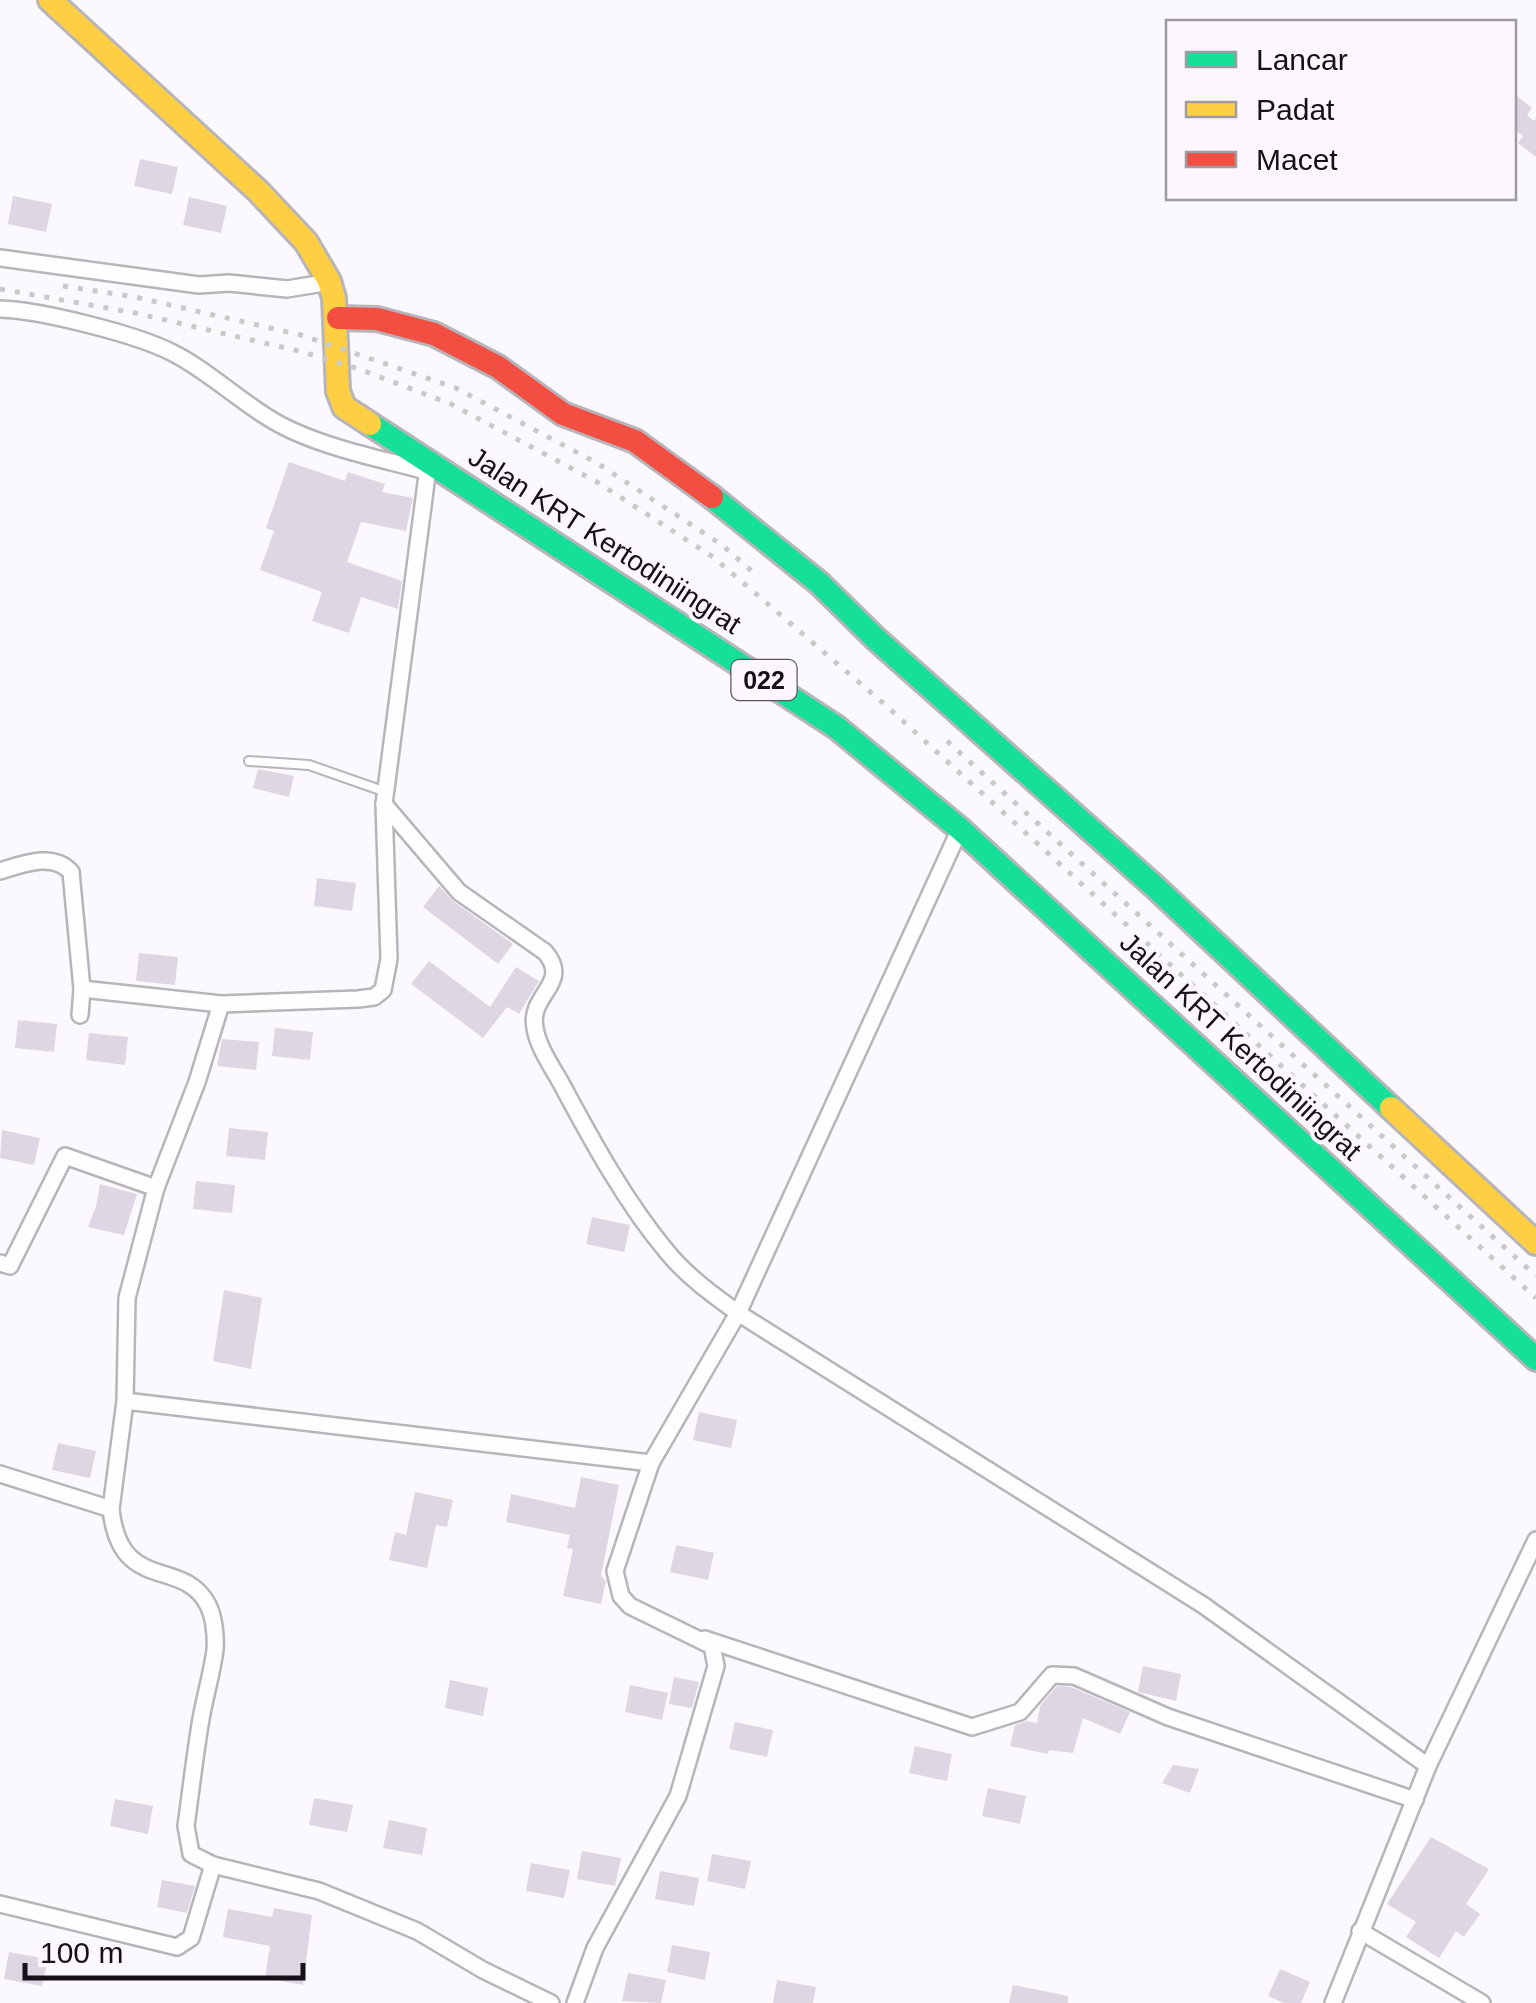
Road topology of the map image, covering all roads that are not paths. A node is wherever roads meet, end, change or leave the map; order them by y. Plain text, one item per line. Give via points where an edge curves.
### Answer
1 (50, 0) edge
2 (0, 258) edge
3 (330, 282) junction
4 (0, 310) edge
5 (338, 318) junction
6 (427, 466) junction
7 (249, 761) dead end
8 (385, 798) junction
9 (960, 829) junction
10 (0, 871) edge
11 (82, 990) junction
12 (221, 1004) junction
13 (80, 1015) dead end
14 (156, 1188) junction
15 (1536, 1243) edge
16 (0, 1263) edge
17 (738, 1313) junction
18 (1536, 1358) edge
19 (125, 1400) junction
20 (650, 1463) junction
21 (0, 1474) edge
22 (111, 1509) junction
23 (1536, 1540) edge
24 (698, 1637) junction
25 (1428, 1766) junction
26 (1415, 1800) junction
27 (214, 1865) junction
28 (0, 1904) edge
29 (1360, 1931) junction
30 (551, 2003) edge
31 (575, 2003) edge
32 (1333, 2003) edge
33 (1482, 2003) edge

1 - 3 main road, Jalan KRT Kertodiniingrat / 022 via 278,210
2 - 3 street via 200,285 286,289
3 - 5 main road, Jalan KRT Kertodiniingrat / 022
4 - 6 street via 104,329 172,352 293,431
5 - 6 main road, Jalan KRT Kertodiniingrat / 022 via 333,372 344,407
5 - 15 main road via 376,319 434,334 498,367 562,414 635,441 669,463 820,583
6 - 8 street
6 - 9 main road, Jalan KRT Kertodiniingrat / 022 via 836,727
7 - 8 lane via 309,765
8 - 12 street via 389,959 383,990 358,999
8 - 17 street via 459,892 555,963 534,1018 554,1070 668,1253
9 - 17 street
9 - 18 main road, Jalan KRT Kertodiniingrat / 022
10 - 11 street via 48,860 71,872
11 - 12 street
11 - 13 street
12 - 14 street
14 - 16 street via 64,1156 10,1266
14 - 19 street via 127,1298
17 - 20 street
17 - 25 street via 1203,1605
19 - 20 street
19 - 22 street
20 - 24 street via 614,1571 617,1585 641,1613
21 - 22 street
22 - 27 street via 130,1559 198,1591 212,1614 215,1648 186,1826 191,1854
23 - 25 street
24 - 26 street via 972,1727 1020,1712 1052,1675 1074,1676 1168,1717
24 - 31 street via 712,1646 716,1666 678,1796 594,1948
25 - 26 street
26 - 29 street
27 - 28 street via 191,1938 176,1947
27 - 30 street via 336,1898 416,1931
29 - 32 street
29 - 33 street

